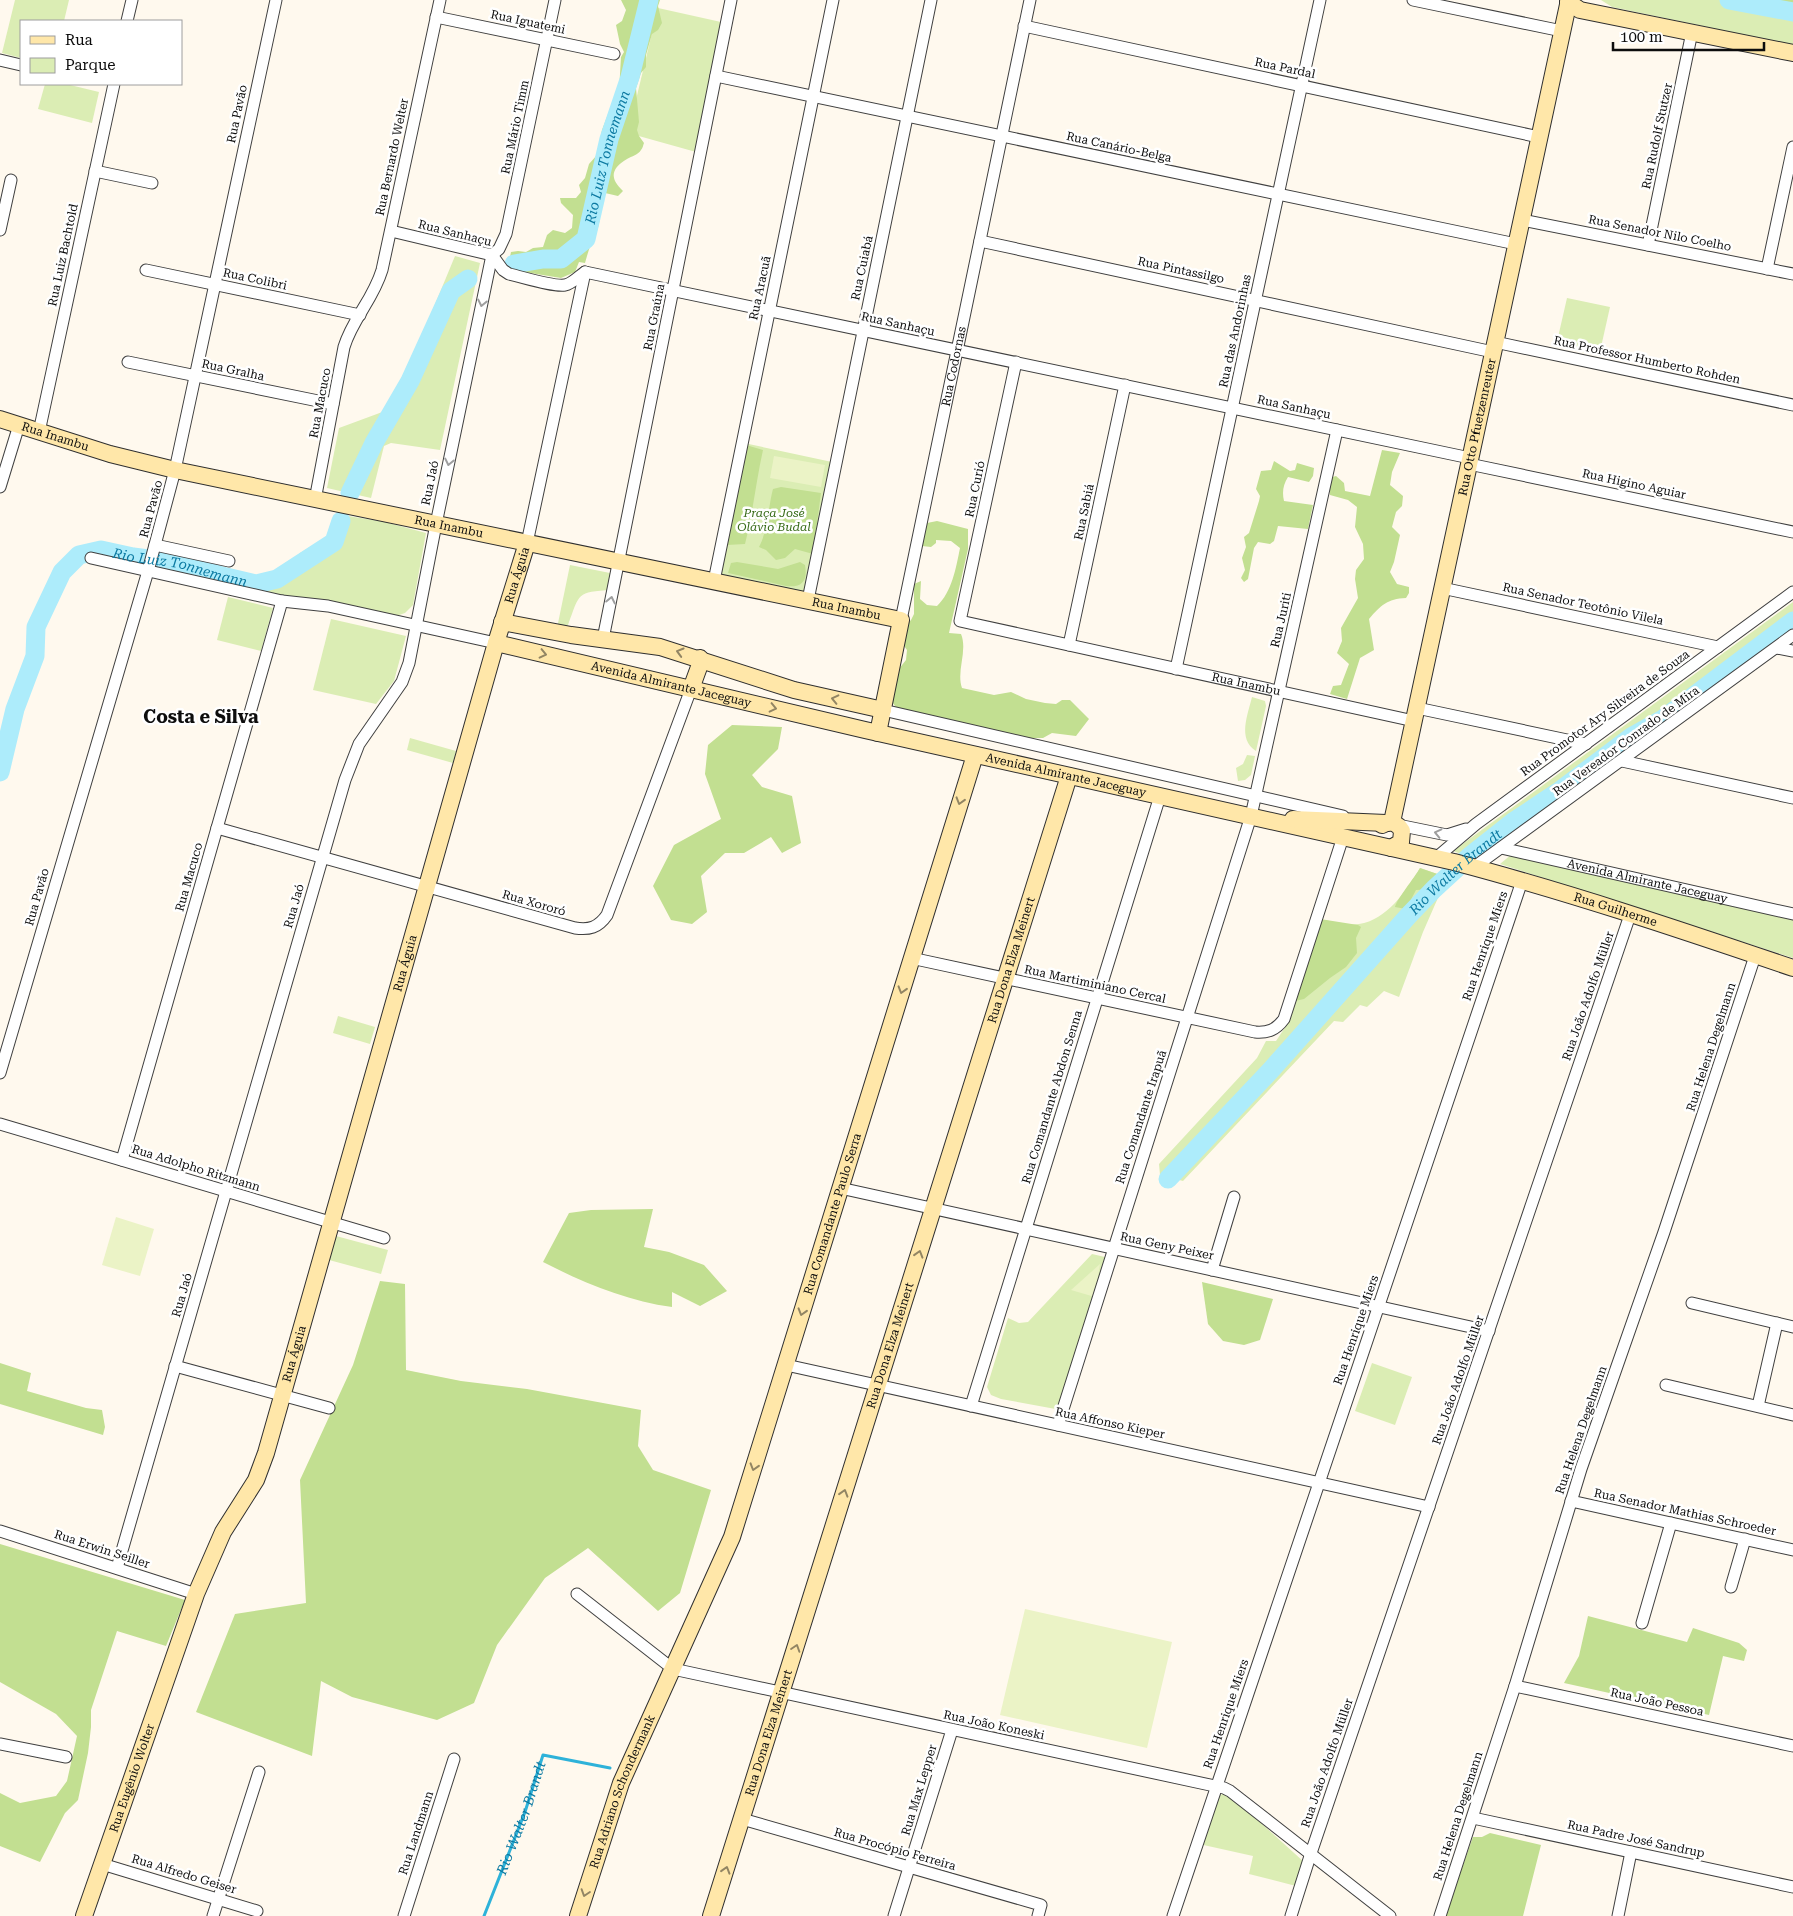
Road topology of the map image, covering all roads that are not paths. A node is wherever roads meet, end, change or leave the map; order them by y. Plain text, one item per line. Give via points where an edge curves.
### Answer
1 (132, 0) edge
2 (276, 0) edge
3 (440, 0) edge
4 (555, 0) edge
5 (731, 0) edge
6 (833, 0) edge
7 (931, 0) edge
8 (1030, 0) edge
9 (1320, 0) edge
10 (1413, 0) edge
11 (1577, 2) edge
12 (436, 16) junction
13 (127, 20) edge
14 (1024, 26) junction
15 (1562, 32) junction
16 (1692, 32) junction
17 (547, 40) junction
18 (1793, 53) edge
19 (614, 54) dead end
20 (0, 60) edge
21 (20, 65) edge
22 (716, 76) junction
23 (110, 85) edge
24 (1302, 86) junction
25 (814, 96) junction
26 (908, 116) junction
27 (1002, 136) junction
28 (1539, 137) junction
29 (1793, 147) edge
30 (95, 171) junction
31 (12, 180) dead end
32 (152, 183) dead end
33 (1278, 194) junction
34 (1522, 220) junction
35 (0, 230) edge
36 (391, 231) junction
37 (980, 241) junction
38 (1516, 244) junction
39 (1648, 245) junction
40 (492, 255) junction
41 (1768, 268) junction
42 (146, 270) dead end
43 (585, 272) junction
44 (1793, 274) edge
45 (215, 285) junction
46 (673, 290) junction
47 (1255, 301) junction
48 (769, 311) junction
49 (360, 315) junction
50 (864, 330) junction
51 (1494, 347) junction
52 (957, 350) junction
53 (128, 362) dead end
54 (1016, 362) junction
55 (195, 376) junction
56 (1125, 385) junction
57 (333, 404) junction
58 (1793, 405) edge
59 (1232, 408) junction
60 (0, 419) edge
61 (19, 425) junction
62 (1338, 430) junction
63 (39, 432) junction
64 (1470, 461) junction
65 (175, 470) junction
66 (0, 487) edge
67 (315, 500) junction
68 (436, 524) junction
69 (1793, 532) edge
70 (527, 543) junction
71 (154, 548) junction
72 (91, 558) dead end
73 (229, 561) dead end
74 (619, 562) junction
75 (149, 568) junction
76 (714, 581) junction
77 (1442, 588) junction
78 (1793, 592) edge
79 (808, 600) junction
80 (282, 601) junction
81 (902, 620) junction
82 (502, 622) junction
83 (960, 622) joint
84 (416, 625) junction
85 (1793, 635) edge
86 (603, 639) junction
87 (496, 643) junction
88 (1069, 645) junction
89 (1718, 647) junction
90 (1777, 648) junction
91 (1793, 651) edge
92 (700, 658) junction
93 (604, 668) junction
94 (1176, 669) junction
95 (691, 689) junction
96 (1279, 691) junction
97 (883, 710) junction
98 (1415, 714) junction
99 (878, 733) junction
100 (1586, 744) junction
101 (975, 754) junction
102 (1622, 761) junction
103 (1070, 776) junction
104 (1792, 794) edge
105 (1160, 796) junction
106 (1256, 796) junction
107 (1251, 816) junction
108 (1364, 821) junction
109 (1476, 824) junction
110 (1394, 825) junction
111 (217, 828) junction
112 (1343, 837) junction
113 (1387, 847) junction
114 (1501, 848) junction
115 (322, 858) junction
116 (1436, 858) junction
117 (1465, 865) junction
118 (1522, 881) junction
119 (427, 887) junction
120 (1793, 914) edge
121 (1630, 915) junction
122 (1755, 956) junction
123 (912, 958) junction
124 (1793, 968) edge
125 (1006, 978) junction
126 (1097, 998) junction
127 (1187, 1018) junction
128 (0, 1073) edge
129 (0, 1124) edge
130 (122, 1160) junction
131 (840, 1188) junction
132 (226, 1191) junction
133 (1234, 1197) dead end
134 (934, 1209) junction
135 (332, 1223) junction
136 (1026, 1229) junction
137 (384, 1238) dead end
138 (1114, 1248) junction
139 (1212, 1270) junction
140 (1692, 1303) dead end
141 (1378, 1306) junction
142 (1777, 1323) junction
143 (1793, 1327) edge
144 (1489, 1331) junction
145 (786, 1365) junction
146 (175, 1366) junction
147 (1666, 1385) dead end
148 (878, 1386) junction
149 (283, 1395) junction
150 (971, 1406) junction
151 (1758, 1406) junction
152 (329, 1408) dead end
153 (1793, 1415) edge
154 (1058, 1425) junction
155 (1319, 1482) junction
156 (1572, 1501) junction
157 (1429, 1507) junction
158 (1671, 1523) junction
159 (0, 1531) edge
160 (1746, 1539) junction
161 (1793, 1550) edge
162 (117, 1568) junction
163 (1731, 1587) dead end
164 (196, 1594) junction
165 (577, 1594) dead end
166 (1642, 1623) dead end
167 (178, 1640) joint
168 (673, 1669) junction
169 (1515, 1686) junction
170 (782, 1693) junction
171 (952, 1730) junction
172 (0, 1744) edge
173 (1793, 1746) edge
174 (66, 1757) dead end
175 (454, 1759) dead end
176 (259, 1772) dead end
177 (1216, 1788) junction
178 (1473, 1818) junction
179 (742, 1819) junction
180 (1631, 1852) junction
181 (1311, 1853) junction
182 (102, 1864) junction
183 (909, 1867) junction
184 (1793, 1887) edge
185 (218, 1899) junction
186 (1039, 1910) edge
187 (257, 1911) dead end
188 (84, 1916) edge
189 (212, 1916) edge
190 (404, 1916) edge
191 (578, 1916) edge
192 (711, 1916) edge
193 (894, 1916) edge
194 (1173, 1916) edge
195 (1291, 1916) edge
196 (1390, 1916) edge
197 (1440, 1916) edge
198 (1618, 1916) edge

1 - 13 street
2 - 45 street, Rua Pavão
3 - 12 street, Rua Bernardo Welter
4 - 17 street, Rua Mário Timm
5 - 22 street, Rua Graúna
6 - 25 street, Rua Aracuã
7 - 26 street, Rua Cuiabá
8 - 14 street, Rua Codornas
9 - 24 street, Rua das Andorinhas
10 - 15 street
11 - 15 street, Rua Otto Pfuetzenreuter
11 - 16 street via 1628,19
12 - 17 street, Rua Iguatemi
12 - 36 street, Rua Bernardo Welter
14 - 24 street, Rua Pardal
14 - 27 street, Rua Codornas
15 - 28 street, Rua Otto Pfuetzenreuter
16 - 18 street
16 - 39 street, Rua Rudolf Stutzer
17 - 19 street, Rua Iguatemi
17 - 40 street, Rua Mário Timm via 506,234
20 - 21 street
22 - 25 street, Rua Canário-Belga
22 - 46 street, Rua Graúna
23 - 30 street, Rua Luiz Bachtold
24 - 28 street, Rua Pardal
24 - 33 street, Rua das Andorinhas
25 - 26 street, Rua Canário-Belga
25 - 48 street, Rua Aracuã
26 - 27 street, Rua Canário-Belga
26 - 50 street, Rua Cuiabá
27 - 33 street, Rua Canário-Belga
27 - 37 street, Rua Codornas
28 - 34 street, Rua Otto Pfuetzenreuter
29 - 41 street
30 - 32 street
30 - 63 street, Rua Luiz Bachtold
31 - 35 street
33 - 38 street, Rua Canário-Belga
33 - 47 street, Rua das Andorinhas
34 - 38 street, Rua Otto Pfuetzenreuter
34 - 39 street, Rua Senador Nilo Coelho
36 - 40 street, Rua Sanhaçu
36 - 49 street, Rua Bernardo Welter via 379,283
37 - 47 street, Rua Pintassilgo
37 - 52 street, Rua Codornas
38 - 51 street, Rua Otto Pfuetzenreuter
39 - 41 street, Rua Senador Nilo Coelho
40 - 43 street, Rua Sanhaçu via 509,274 556,284 565,285
40 -> 68 street, Rua Jaó
41 - 44 street, Rua Senador Nilo Coelho
42 - 45 street, Rua Colibri
43 - 46 street, Rua Sanhaçu
43 - 70 street, Rua Águia
45 - 49 street, Rua Colibri
45 - 55 street, Rua Pavão
46 - 48 street, Rua Sanhaçu
46 - 74 street, Rua Graúna
47 - 51 street, Rua Pintassilgo
47 - 59 street, Rua das Andorinhas
48 - 50 street, Rua Sanhaçu
48 - 76 street, Rua Aracuã
49 - 57 street, Rua Macuco via 344,347
50 - 52 street, Rua Sanhaçu
50 - 79 street, Rua Cuiabá
51 - 58 street, Rua Professor Humberto Rohden
51 - 64 street, Rua Otto Pfuetzenreuter
52 - 54 street, Rua Sanhaçu
52 - 81 street, Rua Codornas
53 - 55 street, Rua Gralha
54 - 56 street, Rua Sanhaçu
54 - 83 street, Rua Curió
55 - 57 street, Rua Gralha
55 - 65 street, Rua Pavão
56 - 59 street, Rua Sanhaçu
56 - 88 street, Rua Sabiá
57 - 67 street, Rua Macuco
59 - 62 street, Rua Sanhaçu
59 - 94 street, Rua das Andorinhas
60 - 61 street, Rua Inambu
61 - 63 street, Rua Inambu
61 - 66 street
62 - 64 street, Rua Sanhaçu
62 - 96 street, Rua Juriti
63 - 65 street, Rua Inambu
64 - 69 street, Rua Higino Aguiar
64 - 77 street, Rua Otto Pfuetzenreuter
65 - 67 street, Rua Inambu
65 - 71 street, Rua Pavão
67 - 68 street, Rua Inambu
68 - 70 street, Rua Inambu
68 - 84 street, Rua Jaó
70 - 74 street, Rua Inambu
70 - 82 street, Rua Águia
71 - 73 street
71 - 75 street, Rua Pavão
72 - 75 street, Avenida Almirante Jaceguay
74 - 76 street, Rua Inambu
86 -> 74 street, Rua Graúna
75 - 80 street, Avenida Almirante Jaceguay
75 - 128 street, Rua Pavão
76 - 79 street, Rua Inambu
77 - 89 street, Rua Senador Teotônio Vilela
77 - 98 street, Rua Otto Pfuetzenreuter
78 - 89 street, Rua Promotor Ary Silveira de Souza
79 - 81 street, Rua Inambu
80 - 84 street, Avenida Almirante Jaceguay via 328,606
80 - 111 street, Rua Macuco
81 - 97 street, Rua Codornas
82 - 86 street, Avenida Almirante Jaceguay
82 - 87 street, Rua Águia
83 - 88 street, Rua Inambu
84 - 87 street, Avenida Almirante Jaceguay
84 - 115 street, Rua Jaó via 406,673 359,744 351,762
85 - 90 street, Rua Vereador Conrado de Mira
92 -> 86 street, Avenida Almirante Jaceguay via 660,647
86 - 93 street
87 -> 93 street, Avenida Almirante Jaceguay
87 - 119 street, Rua Águia
88 - 94 street, Rua Inambu
89 - 100 street, Rua Promotor Ary Silveira de Souza
90 - 91 street
90 - 102 street, Rua Vereador Conrado de Mira
92 - 95 street
97 -> 92 street, Avenida Almirante Jaceguay via 794,690
93 - 95 street, Avenida Almirante Jaceguay
94 - 96 street, Rua Inambu
95 -> 99 street, Avenida Almirante Jaceguay
95 - 119 street, Rua Xororó via 607,915 597,926 584,930 575,928
96 - 98 street, Rua Inambu
96 - 106 street, Rua Juriti
97 - 99 street, Rua Codornas
97 - 106 street, Avenida Almirante Jaceguay
98 - 100 street, Rua Inambu
98 - 110 street, Rua Otto Pfuetzenreuter
99 - 101 street, Avenida Almirante Jaceguay
100 - 109 street, Rua Promotor Ary Silveira de Souza
101 - 103 street, Avenida Almirante Jaceguay
101 -> 123 street, Rua Comandante Paulo Serra
102 - 104 street
102 - 114 street, Rua Vereador Conrado de Mira
103 - 105 street, Avenida Almirante Jaceguay
103 - 125 street, Rua Dona Elza Meinert
105 - 107 street, Avenida Almirante Jaceguay
105 - 126 street, Rua Comandante Abdon Senna
106 - 107 street, Rua Juriti
106 - 108 street, Avenida Almirante Jaceguay
107 - 108 street, Avenida Almirante Jaceguay
107 - 112 street, Avenida Almirante Jaceguay
107 - 127 street, Rua Comandante Irapuã
108 - 110 street, Avenida Almirante Jaceguay
109 -> 110 street, Avenida Almirante Jaceguay via 1447,835
109 - 116 street, Rua Promotor Ary Silveira de Souza
110 - 113 street via 1401,842
110 - 113 street, Rua Otto Pfuetzenreuter via 1379,828 1378,840
110 - 116 street, Rua Guilherme
111 - 115 street, Rua Xororó
111 - 130 street, Rua Macuco
112 - 113 street, Avenida Almirante Jaceguay
112 - 127 street, Rua Martiminiano Cercal via 1284,1019 1273,1030 1255,1032
113 - 116 street, Rua Guilherme
114 - 117 street, Rua Vereador Conrado de Mira
114 - 120 street, Avenida Almirante Jaceguay
115 - 119 street, Rua Xororó
115 - 132 street, Rua Jaó
116 - 117 street, Rua Guilherme
117 - 118 street, Rua Guilherme
118 - 121 street, Rua Guilherme
118 - 141 street, Rua Henrique Miers
119 - 135 street, Rua Águia
121 - 122 street, Rua Guilherme
121 - 144 street, Rua João Adolfo Müller
122 - 124 street, Rua Guilherme
122 - 156 street, Rua Helena Degelmann via 1664,1232 1580,1469
123 - 125 street, Rua Martiminiano Cercal
123 -> 131 street, Rua Comandante Paulo Serra
125 - 126 street, Rua Martiminiano Cercal
125 - 134 street, Rua Dona Elza Meinert
126 - 127 street, Rua Martiminiano Cercal
126 - 136 street, Rua Comandante Abdon Senna
127 - 138 street, Rua Comandante Irapuã
129 - 130 street, Rua Adolpho Ritzmann
130 - 132 street, Rua Adolpho Ritzmann
131 - 134 street, Rua Geny Peixer
131 -> 145 street, Rua Comandante Paulo Serra
132 - 135 street, Rua Adolpho Ritzmann
132 - 146 street, Rua Jaó
133 - 139 street
134 - 136 street, Rua Geny Peixer
148 -> 134 street, Rua Dona Elza Meinert
135 - 137 street, Rua Adolpho Ritzmann
135 - 149 street, Rua Águia
136 - 138 street, Rua Geny Peixer
136 - 150 street, Rua Comandante Abdon Senna
138 - 139 street, Rua Geny Peixer
138 - 154 street, Rua Comandante Irapuã
139 - 141 street, Rua Geny Peixer
140 - 142 street
141 - 144 street, Rua Geny Peixer
141 - 155 street, Rua Henrique Miers
142 - 143 street
142 - 151 street
144 - 157 street, Rua João Adolfo Müller
145 - 148 street, Rua Affonso Kieper
145 -> 168 street, Rua Comandante Paulo Serra via 732,1537
146 - 149 street
146 - 162 street, Rua Jaó
147 - 151 street
148 - 150 street, Rua Affonso Kieper
170 -> 148 street, Rua Dona Elza Meinert
149 - 152 street
149 - 164 street, Rua Águia via 256,1480 222,1532
150 - 154 street, Rua Affonso Kieper
151 - 153 street
154 - 155 street, Rua Affonso Kieper
155 - 157 street, Rua Affonso Kieper
155 - 177 street, Rua Henrique Miers
156 - 158 street, Rua Senador Mathias Schroeder
156 - 169 street, Rua Helena Degelmann
157 - 181 street, Rua João Adolfo Müller
158 - 160 street, Rua Senador Mathias Schroeder
158 - 166 street
159 - 162 street, Rua Erwin Seiller
160 - 161 street, Rua Senador Mathias Schroeder
160 - 163 street
162 - 164 street, Rua Erwin Seiller
164 - 167 street, Rua Águia
165 - 168 street, Rua João Koneski
167 - 182 street, Rua Eugênio Wolter
168 - 170 street, Rua João Koneski
168 -> 191 street, Rua Adriano Schondermank via 621,1783
169 - 173 street, Rua João Pessoa
169 - 178 street, Rua Helena Degelmann
170 - 171 street, Rua João Koneski
170 - 179 street, Rua Dona Elza Meinert
171 - 177 street, Rua João Koneski
171 - 183 street, Rua Max Lepper
172 - 174 street
175 - 190 street, Rua Landmann
176 - 185 street
177 - 181 street, Rua João Koneski via 1230,1791
177 - 194 street, Rua Henrique Miers
178 - 180 street, Rua Padre José Sandrup
178 - 197 street, Rua Helena Degelmann
179 - 183 street, Rua Procópio Ferreira
192 -> 179 street, Rua Dona Elza Meinert
180 - 184 street, Rua Padre José Sandrup
180 - 198 street
181 - 195 street, Rua João Adolfo Müller
181 - 196 street, Rua João Koneski
182 - 185 street, Rua Alfredo Geiser
182 - 188 street, Rua Eugênio Wolter
183 - 186 street, Rua Procópio Ferreira
183 - 193 street, Rua Max Lepper
185 - 187 street, Rua Alfredo Geiser
185 - 189 street

